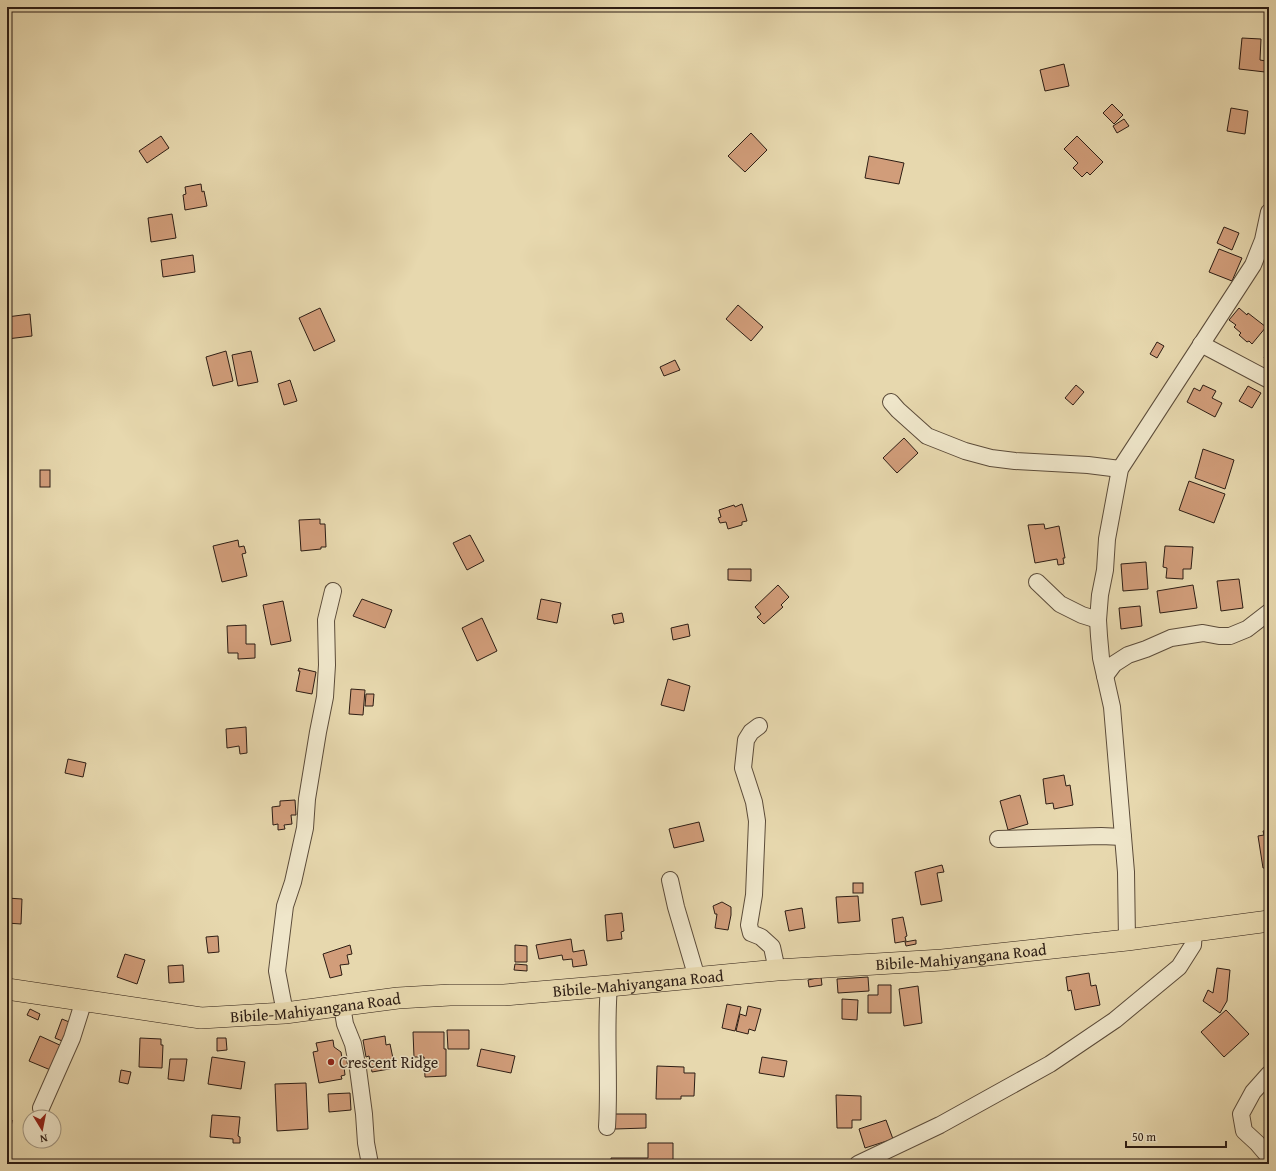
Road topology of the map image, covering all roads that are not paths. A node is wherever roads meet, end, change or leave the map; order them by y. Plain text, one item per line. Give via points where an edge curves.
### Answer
1 (1269, 217) edge
2 (1201, 344) junction
3 (1269, 380) edge
4 (891, 402) dead end
5 (1120, 469) junction
6 (1037, 582) dead end
7 (333, 590) dead end
8 (1269, 612) edge
9 (1098, 620) junction
10 (1105, 676) junction
11 (759, 726) dead end
12 (1122, 837) junction
13 (998, 839) dead end
14 (670, 880) dead end
15 (1269, 921) edge
16 (1194, 931) junction
17 (1127, 940) junction
18 (776, 970) junction
19 (697, 978) junction
20 (609, 986) junction
21 (7, 989) edge
22 (84, 1000) junction
23 (342, 1006) junction
24 (285, 1013) junction
25 (1269, 1074) edge
26 (41, 1108) dead end
27 (607, 1127) dead end
28 (1269, 1157) edge
29 (370, 1164) edge
30 (858, 1164) edge

1 - 2 street via 1253,265
2 - 3 street
2 - 5 street
4 - 5 street via 927,436 965,451 991,458
5 - 9 street via 1107,539
6 - 9 street via 1060,604
7 - 24 street via 326,620 325,697 307,799 305,828 285,906 277,971
8 - 10 street via 1247,628 1230,636 1203,633 1171,638 1128,655 1114,664
9 - 10 street
10 - 12 street via 1112,707
11 - 18 street via 746,740 743,768 757,821 754,895 749,925 751,933 761,937 772,947
12 - 13 street
12 - 17 street via 1126,878
14 - 19 street
15 - 16 main road, Bibile-Mahiyangana Road
16 - 17 main road, Bibile-Mahiyangana Road
16 - 30 street via 1193,945 1179,967 1115,1020 1050,1064 940,1125
17 - 18 main road, Bibile-Mahiyangana Road via 942,960
18 - 19 main road, Bibile-Mahiyangana Road
19 - 20 main road, Bibile-Mahiyangana Road
20 - 23 main road, Bibile-Mahiyangana Road via 504,995 398,998
20 - 27 street
21 - 22 main road, Bibile-Mahiyangana Road
22 - 24 main road, Bibile-Mahiyangana Road via 201,1018
22 - 26 street via 72,1038
23 - 24 main road, Bibile-Mahiyangana Road
23 - 29 street via 345,1024 353,1044
25 - 28 street via 1253,1092 1240,1114 1244,1131

